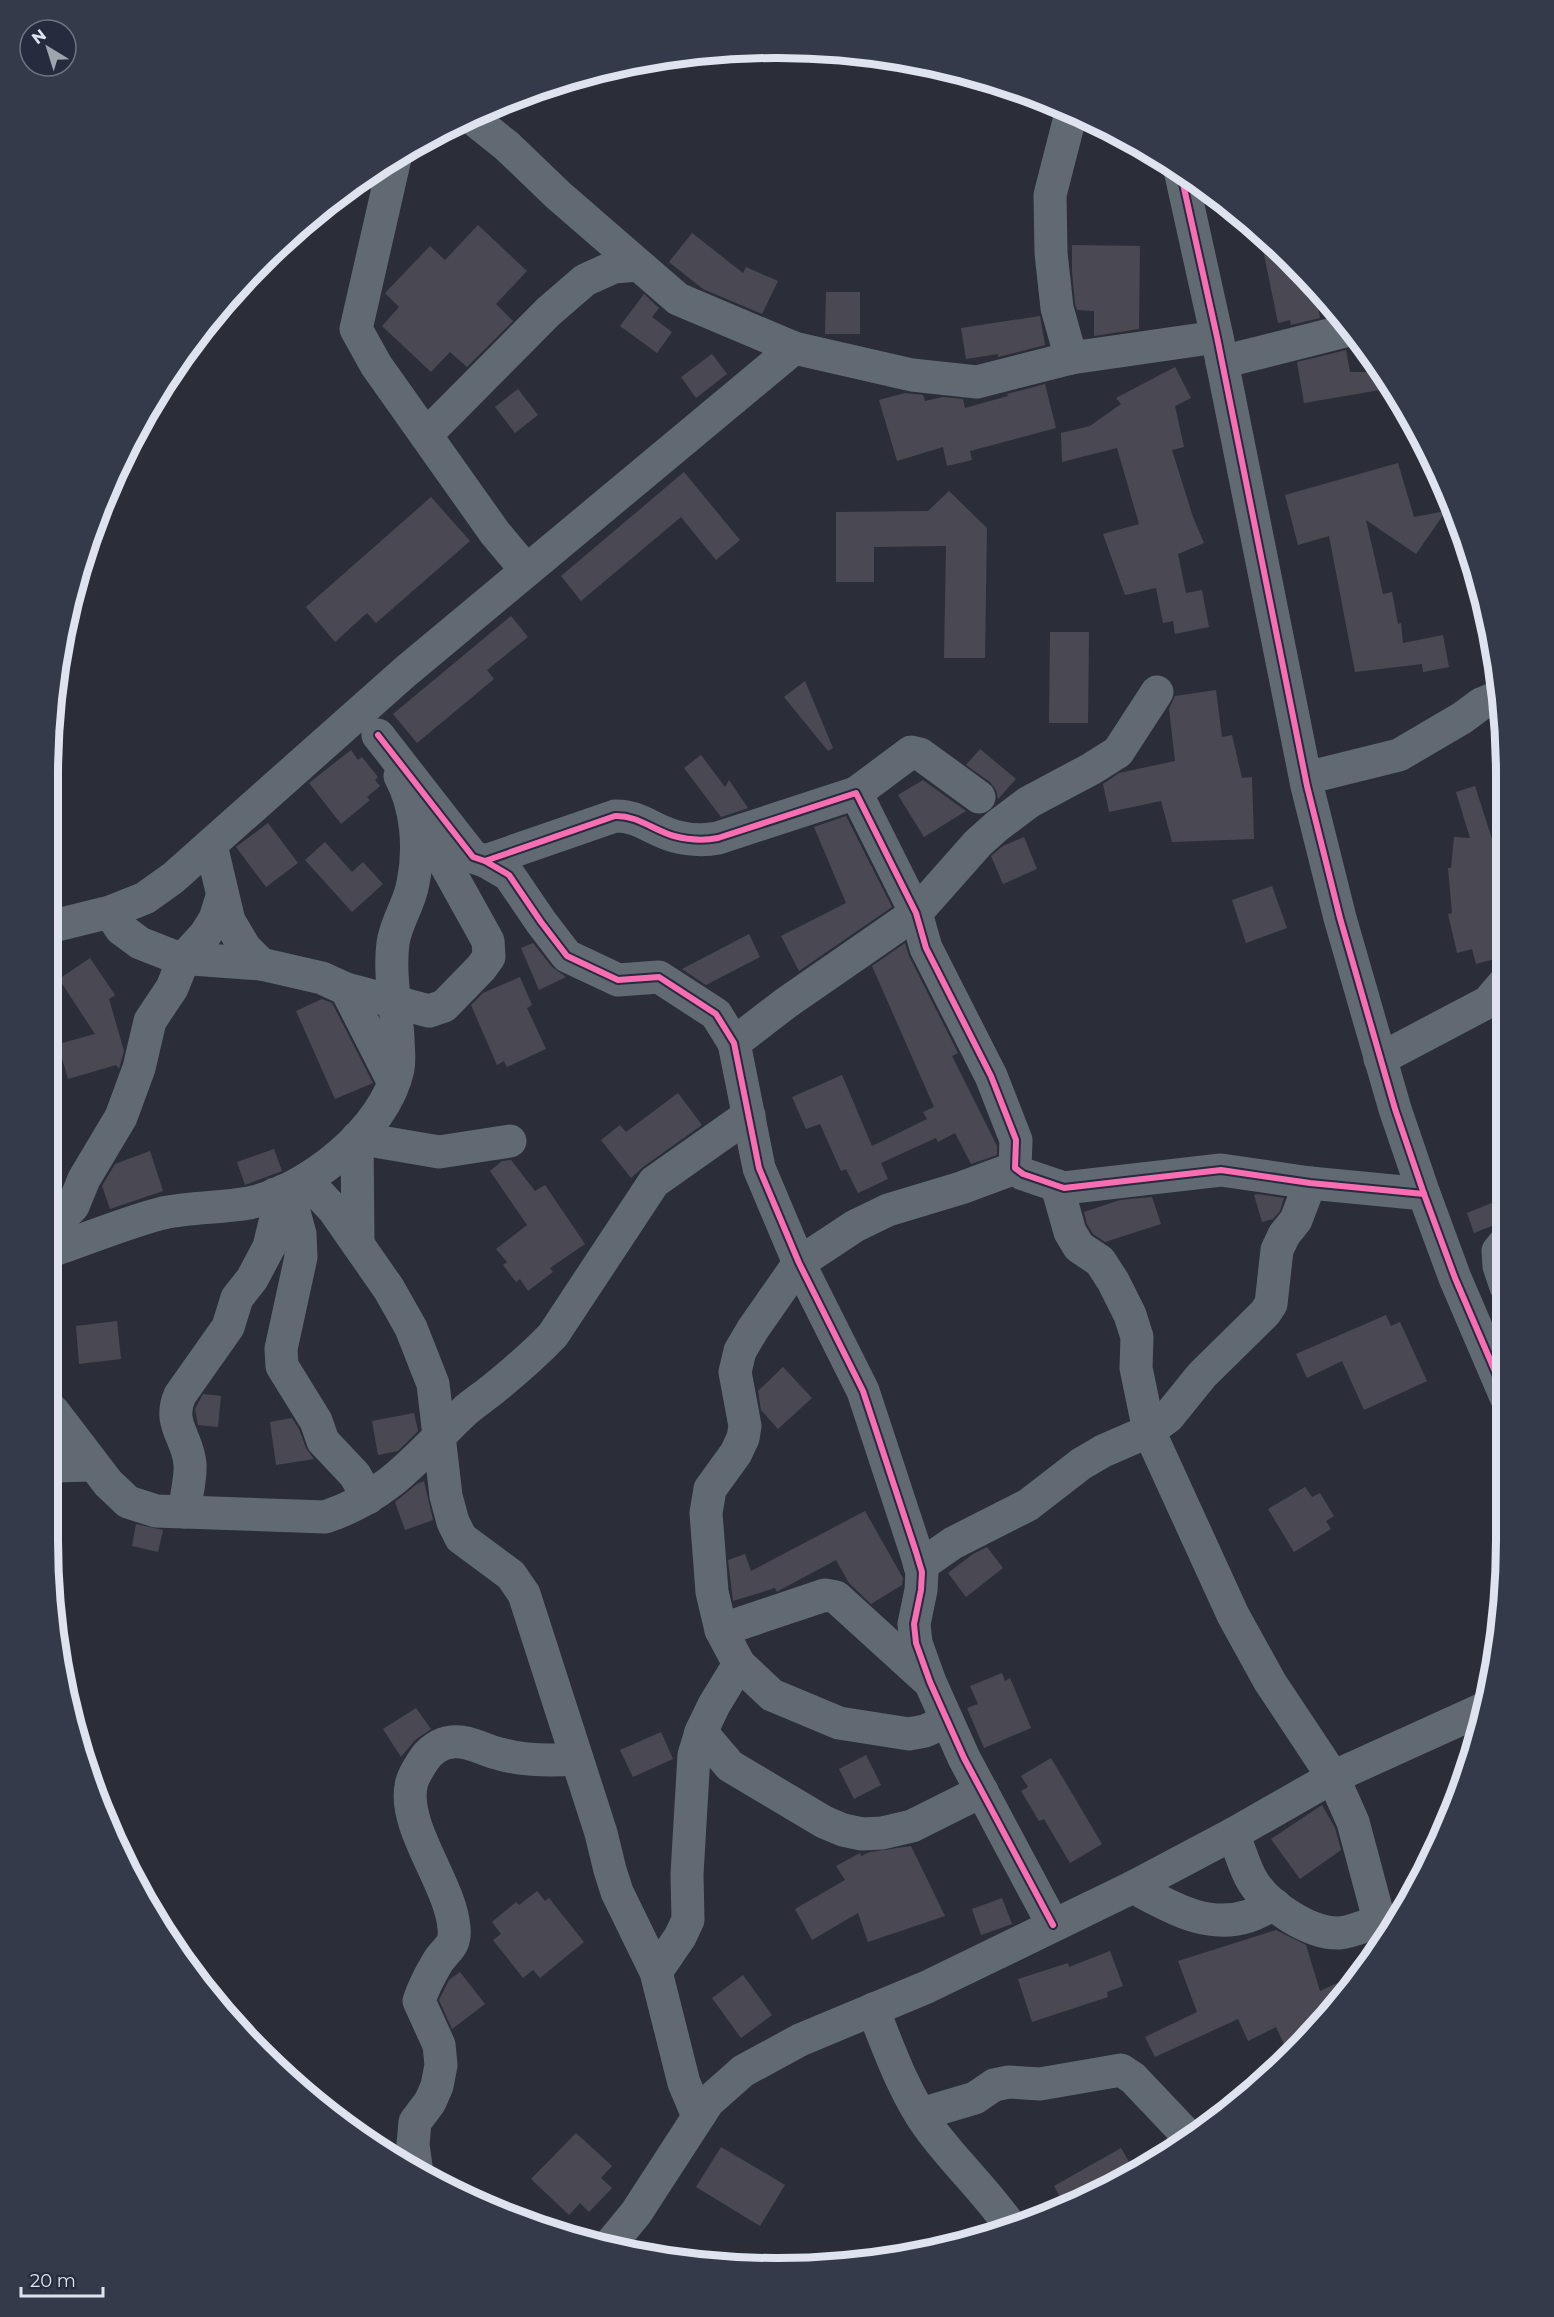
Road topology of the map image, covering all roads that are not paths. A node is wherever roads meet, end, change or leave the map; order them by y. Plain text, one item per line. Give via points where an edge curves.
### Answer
1 (1069, 121) edge
2 (479, 124) edge
3 (392, 171) edge
4 (1183, 185) edge
5 (638, 265) junction
6 (1340, 331) edge
7 (794, 348) junction
8 (1220, 350) junction
9 (1071, 358) junction
10 (426, 435) junction
11 (526, 570) junction
12 (1157, 692) dead end
13 (1491, 700) edge
14 (372, 703) junction
15 (378, 735) junction
16 (1306, 778) junction
17 (856, 793) junction
18 (979, 797) dead end
19 (413, 811) junction
20 (211, 845) junction
21 (484, 861) junction
22 (222, 897) junction
23 (110, 912) junction
24 (916, 913) junction
25 (58, 925) edge
26 (184, 958) junction
27 (261, 964) junction
28 (346, 989) junction
29 (1496, 994) edge
30 (396, 1004) junction
31 (734, 1043) junction
32 (1380, 1059) junction
33 (393, 1081) junction
34 (748, 1115) junction
35 (357, 1138) junction
36 (510, 1140) dead end
37 (1015, 1167) junction
38 (1310, 1183) junction
39 (1057, 1186) junction
40 (286, 1189) junction
41 (1424, 1194) junction
42 (58, 1221) edge
43 (358, 1244) junction
44 (58, 1249) edge
45 (799, 1263) junction
46 (1496, 1350) edge
47 (58, 1418) edge
48 (1149, 1431) junction
49 (440, 1438) junction
50 (94, 1465) junction
51 (58, 1466) edge
52 (368, 1498) junction
53 (184, 1512) junction
54 (920, 1566) junction
55 (721, 1630) junction
56 (740, 1664) junction
57 (930, 1682) junction
58 (1474, 1713) edge
59 (947, 1721) junction
60 (701, 1732) junction
61 (577, 1759) junction
62 (1333, 1777) junction
63 (981, 1791) junction
64 (1233, 1834) junction
65 (1133, 1887) junction
66 (1275, 1905) junction
67 (1053, 1925) junction
68 (1381, 1927) edge
69 (1380, 1929) edge
70 (656, 1972) junction
71 (873, 2009) junction
72 (921, 2114) junction
73 (698, 2116) junction
74 (1184, 2132) edge
75 (415, 2160) edge
76 (1007, 2220) edge
77 (619, 2241) edge

1 - 9 street via 1050,195 1057,309
2 - 5 street
3 - 10 street via 356,329 376,365
4 - 8 street
5 - 7 street via 678,299
5 - 10 street via 614,267 585,280
6 - 8 street
7 - 9 street via 912,375 977,382
7 - 11 street
8 - 9 street
8 - 16 street
10 - 11 street
11 - 14 street
12 - 24 street via 1118,752 1029,802 997,826
13 - 16 street via 1399,755
14 - 15 street
14 - 20 street
15 - 19 street via 406,786
15 - 21 street via 473,857
16 - 32 street
17 - 18 street via 911,752 920,754
17 - 21 street via 701,841 673,836 628,816 615,816
17 - 24 street
19 - 30 street via 413,883 393,942
19 - 30 street via 488,941 489,957 444,1006 429,1011
20 - 22 street
20 - 23 street via 145,898
21 - 31 street via 509,875 567,956 618,980 659,977 716,1014
22 - 26 street via 205,936
22 - 27 street via 239,939
23 - 25 street
23 - 26 street via 121,928 140,943
24 - 31 street
24 - 37 street via 926,948 991,1076 1016,1140
26 - 27 street
26 - 42 street via 172,988 150,1021 139,1068 121,1117 84,1179 73,1206
27 - 28 street via 322,978
28 - 30 street
28 - 33 street
29 - 32 street via 1488,1002
30 - 33 street via 399,1053
31 - 34 street
32 - 41 street
33 - 35 street via 377,1113
34 - 45 street via 759,1168
34 - 49 street via 654,1182 554,1335 467,1409
35 - 36 street via 440,1152
35 - 40 street via 343,1153
35 - 43 street
37 - 39 street via 1023,1174
37 - 45 street via 888,1210 855,1226
38 - 39 street via 1221,1170
38 - 41 street
38 - 48 street via 1296,1220 1277,1250 1271,1304 1202,1375 1168,1417
39 - 48 street via 1070,1232 1079,1247 1100,1261 1130,1315 1137,1337 1136,1368
40 - 43 street via 318,1193
40 - 44 street via 249,1203 163,1213
40 - 52 street via 300,1234 301,1257 280,1349 282,1366 323,1441 355,1475
40 - 53 street via 269,1247 237,1298 228,1327 174,1408 190,1465
41 - 46 street via 1455,1278
43 - 49 street via 411,1328 433,1384
45 - 54 street via 863,1391
45 - 55 street via 740,1351 735,1372 745,1426 743,1438 710,1489 706,1512 712,1592
47 - 50 street
48 - 54 street via 1103,1450 1028,1504 953,1543
48 - 62 street via 1233,1615 1270,1682
49 - 52 street
49 - 61 street via 453,1522 461,1538 511,1575 524,1594
50 - 51 street
50 - 53 street via 128,1502 156,1511
52 - 53 street via 325,1517
54 - 57 street via 921,1590 914,1624 916,1643
55 - 56 street
55 - 57 street via 825,1595 836,1598
56 - 59 street via 772,1695 839,1723 909,1734
56 - 60 street
57 - 59 street
58 - 62 street
59 - 63 street
60 - 63 street via 730,1766 843,1830 882,1833 912,1826
60 - 70 street via 694,1755 688,1920
61 - 70 street via 617,1892
61 - 75 street via 526,1759 461,1741 448,1742 426,1755 411,1784 410,1802 455,1931 452,1947 438,1961 419,2001 439,2044 441,2065 430,2102 415,2122
62 - 64 street
62 - 68 street via 1353,1822
63 - 67 street
64 - 65 street
64 - 66 street via 1252,1881
65 - 66 street via 1198,1919 1247,1917
65 - 67 street
66 - 69 street via 1308,1926 1330,1932
67 - 71 street
70 - 73 street via 684,2083
71 - 72 street
71 - 73 street via 800,2040 743,2071
72 - 74 street via 975,2098 994,2085 1040,2084 1121,2070
72 - 76 street via 954,2160
73 - 77 street

